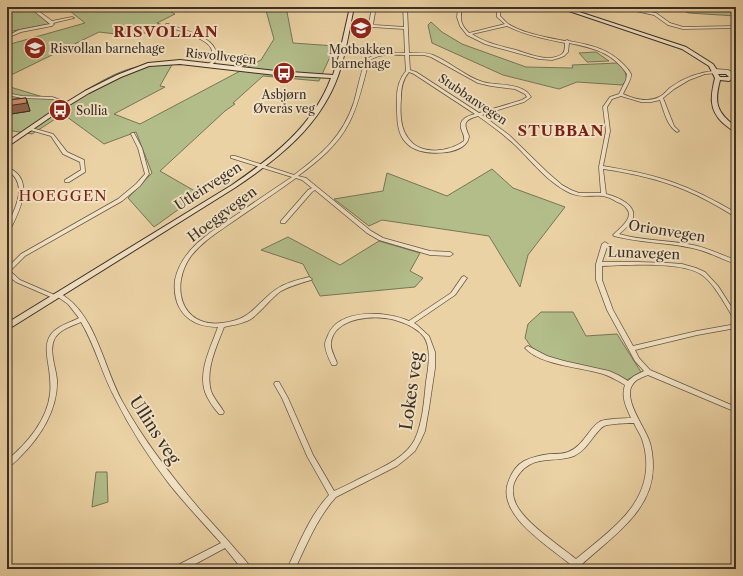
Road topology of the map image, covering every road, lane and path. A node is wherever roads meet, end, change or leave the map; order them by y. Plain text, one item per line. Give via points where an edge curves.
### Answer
1 (32, 7) edge
2 (352, 7) edge
3 (374, 7) edge
4 (405, 7) edge
5 (424, 7) edge
6 (459, 7) edge
7 (499, 7) edge
8 (559, 7) edge
9 (570, 10) junction
10 (72, 18) dead end
11 (51, 22) junction
12 (167, 25) dead end
13 (506, 25) junction
14 (736, 27) edge
15 (405, 28) junction
16 (468, 34) junction
17 (7, 38) edge
18 (567, 41) junction
19 (408, 53) junction
20 (209, 65) junction
21 (408, 70) junction
22 (716, 73) junction
23 (736, 76) edge
24 (335, 77) junction
25 (7, 94) edge
26 (621, 95) junction
27 (661, 98) junction
28 (68, 103) junction
29 (478, 115) junction
30 (31, 128) junction
31 (736, 130) edge
32 (677, 131) dead end
33 (133, 134) dead end
34 (7, 145) edge
35 (233, 157) dead end
36 (262, 167) junction
37 (601, 167) junction
38 (7, 168) edge
39 (294, 176) junction
40 (67, 181) dead end
41 (315, 188) junction
42 (604, 195) junction
43 (736, 215) edge
44 (283, 222) dead end
45 (7, 230) edge
46 (616, 235) joint
47 (605, 244) dead end
48 (450, 254) dead end
49 (736, 262) edge
50 (599, 264) junction
51 (7, 272) edge
52 (464, 278) dead end
53 (309, 279) dead end
54 (57, 296) junction
55 (736, 318) edge
56 (83, 319) junction
57 (410, 323) junction
58 (221, 326) junction
59 (736, 326) edge
60 (7, 327) edge
61 (528, 348) dead end
62 (631, 349) junction
63 (334, 363) dead end
64 (648, 372) junction
65 (278, 384) dead end
66 (628, 384) junction
67 (736, 410) edge
68 (221, 412) dead end
69 (636, 420) junction
70 (7, 464) edge
71 (333, 495) junction
72 (226, 544) junction
73 (574, 566) edge
74 (179, 569) edge
75 (247, 569) edge
76 (291, 569) edge

1 - 11 street
2 - 24 street, Utleirvegen
3 - 15 street via 372,26
4 - 15 street
5 - 6 street
6 - 16 street via 459,21
7 - 13 street via 498,14
8 - 9 street
9 - 14 street via 631,9 651,12 669,24 683,28
9 - 22 street via 684,48 711,65
10 - 11 street
11 - 17 street via 52,24 20,31
12 - 20 street via 212,45 214,61
13 - 16 street
13 - 18 street via 528,34
15 - 19 street
16 - 18 street via 492,45 547,58 563,56
18 - 26 street via 594,47 606,52 620,63 629,74 629,80
19 - 21 street
19 - 29 street, Hoeggvegen via 428,55 480,82 518,88 529,96 523,101
19 - 39 street, Hoeggvegen via 382,54 367,61 353,109 344,128 320,156
20 - 24 street, Risvollvegen
20 - 28 street, Risvollvegen via 180,62 148,65 119,76
21 - 29 street, Stubbanvegen
21 - 29 street via 402,77 398,97 402,133 408,143 431,151 456,149 466,141 464,121
22 - 23 street via 727,71
22 - 27 street via 706,72 690,78
22 - 31 street via 713,103 727,124
24 - 36 street, Utleirvegen via 324,102 308,124
25 - 28 street via 42,97
26 - 27 street via 642,101
26 - 37 street via 611,98 605,107 608,131
27 - 32 street via 672,126
28 - 30 street, Risvollvegen
29 - 42 street, Stubbanvegen via 509,137 567,190 583,196
30 - 34 street, Risvollvegen
30 - 40 street via 52,135 65,153 82,161 83,172
33 - 51 street via 147,174 138,185 120,200 23,255
35 - 36 street, Hoeggvegen
36 - 39 street, Hoeggvegen
36 - 54 street, Utleirvegen
37 - 42 street
37 - 43 street via 672,182
38 - 45 street via 20,180 21,192 18,208
39 - 41 street, Hoeggvegen via 304,179
39 - 58 street, Hoeggvegen via 199,244 182,265 177,288 184,311 196,321
41 - 44 street
41 - 48 street, Hoeggvegen via 381,239 430,253
42 - 46 street, Stubbanvegen via 623,203 632,213 631,218
46 - 49 street, Orionvegen via 703,248
47 - 50 street
50 - 55 street, Lunavegen via 675,265 694,268 707,277
50 - 62 street via 599,280 604,295
51 - 54 street, Ullins veg via 18,281
52 - 57 street via 453,294
53 - 58 street, Hoeggvegen via 279,291 250,317 235,324
54 - 56 street, Ullins veg via 72,305
54 - 60 street, Utleirvegen
56 - 70 street via 64,327 51,340 48,350 53,388 50,406 33,438
56 - 72 street, Ullins veg via 109,381 140,436 182,494
57 - 63 street, Lokes veg via 380,315 361,316 347,321 335,329 328,340
57 - 71 street, Lokes veg via 426,336 431,344 432,353 424,423 419,439 412,450 398,462
58 - 68 street via 205,380 210,398
59 - 62 street
61 - 66 street via 548,359 603,372
62 - 64 street
64 - 66 street
64 - 67 street
65 - 71 street via 310,456
66 - 69 street via 627,399
69 - 73 street via 645,438 649,455 650,471 646,492 629,518
69 - 73 street via 603,423 576,452 532,460 518,470 512,481 509,494 515,510
71 - 76 street, Lokes veg via 318,517
72 - 74 street
72 - 75 street, Ullins veg

